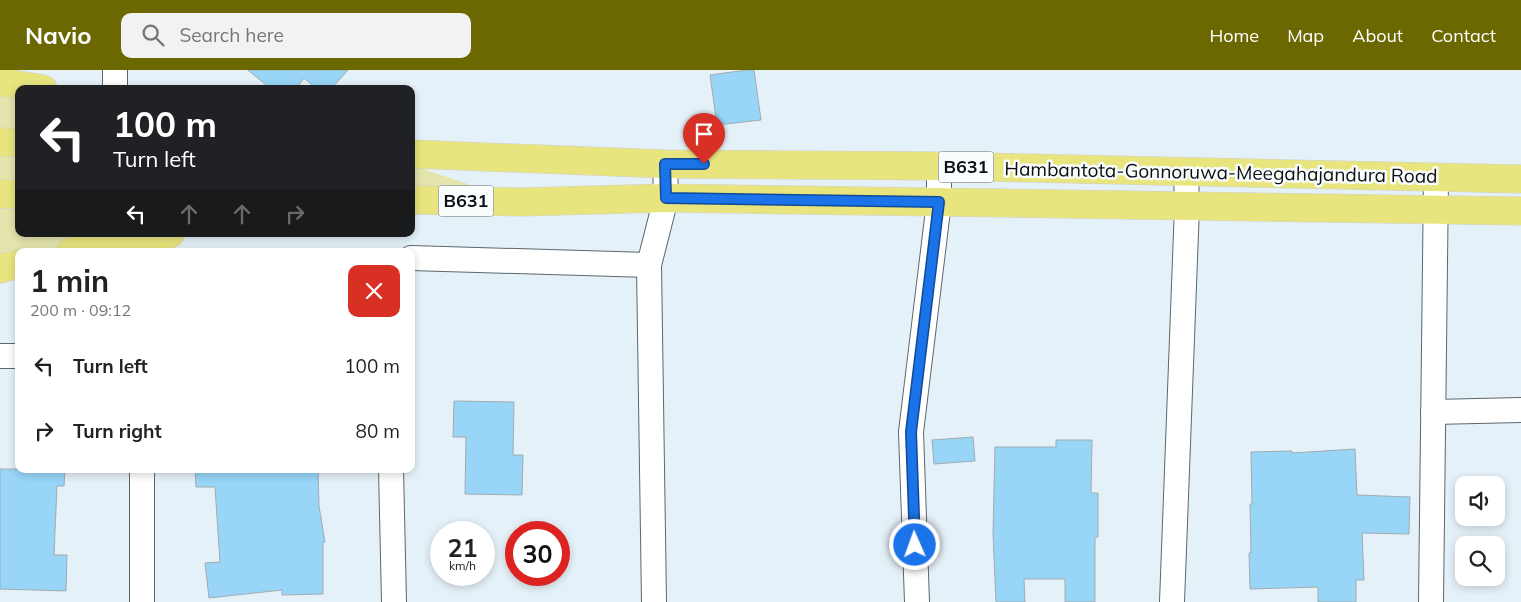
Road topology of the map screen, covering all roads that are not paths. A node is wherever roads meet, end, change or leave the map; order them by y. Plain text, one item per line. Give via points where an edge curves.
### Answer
1 (115, 70) edge
2 (0, 82) edge
3 (18, 85) edge
4 (116, 85) edge
5 (0, 142) edge
6 (15, 143) edge
7 (415, 154) edge
8 (665, 164) junction
9 (939, 166) junction
10 (1186, 171) junction
11 (1436, 178) junction
12 (1521, 179) edge
13 (0, 194) edge
14 (15, 194) edge
15 (666, 198) junction
16 (415, 200) edge
17 (522, 202) junction
18 (939, 202) junction
19 (1187, 206) junction
20 (1436, 209) junction
21 (1521, 210) edge
22 (415, 212) edge
23 (156, 240) edge
24 (84, 248) edge
25 (415, 258) edge
26 (15, 265) edge
27 (649, 265) junction
28 (0, 268) edge
29 (0, 356) edge
30 (15, 356) edge
31 (1521, 410) edge
32 (1433, 412) junction
33 (142, 473) edge
34 (391, 473) edge
35 (142, 602) edge
36 (394, 602) edge
37 (654, 602) edge
38 (917, 602) edge
39 (1172, 602) edge
40 (1431, 602) edge

1 - 4 street
2 - 3 main road
5 - 6 main road
7 - 8 main road, Hambantota-Gonnoruwa-Meegahajandura Road / B631
8 - 9 main road, Hambantota-Gonnoruwa-Meegahajandura Road / B631
8 - 15 street
9 - 10 main road, Hambantota-Gonnoruwa-Meegahajandura Road / B631
9 - 18 street
10 - 11 main road, Hambantota-Gonnoruwa-Meegahajandura Road / B631
10 - 19 street
11 - 12 main road, Hambantota-Gonnoruwa-Meegahajandura Road / B631
11 - 20 street
13 - 14 main road
15 - 17 main road, Hambantota-Gonnoruwa-Meegahajandura Road / B631
15 - 18 main road, Hambantota-Gonnoruwa-Meegahajandura Road / B631
15 - 27 street
16 - 17 main road, Hambantota-Gonnoruwa-Meegahajandura Road / B631
17 - 22 main road
18 - 19 main road, Hambantota-Gonnoruwa-Meegahajandura Road / B631
18 - 38 street via 911,432
19 - 20 main road, Hambantota-Gonnoruwa-Meegahajandura Road / B631
19 - 39 street
20 - 21 main road, Hambantota-Gonnoruwa-Meegahajandura Road / B631
20 - 32 street
23 - 24 main road via 126,238
25 - 27 street
26 - 28 main road
27 - 37 street
29 - 30 street
31 - 32 street
32 - 40 street
33 - 35 street
34 - 36 street

